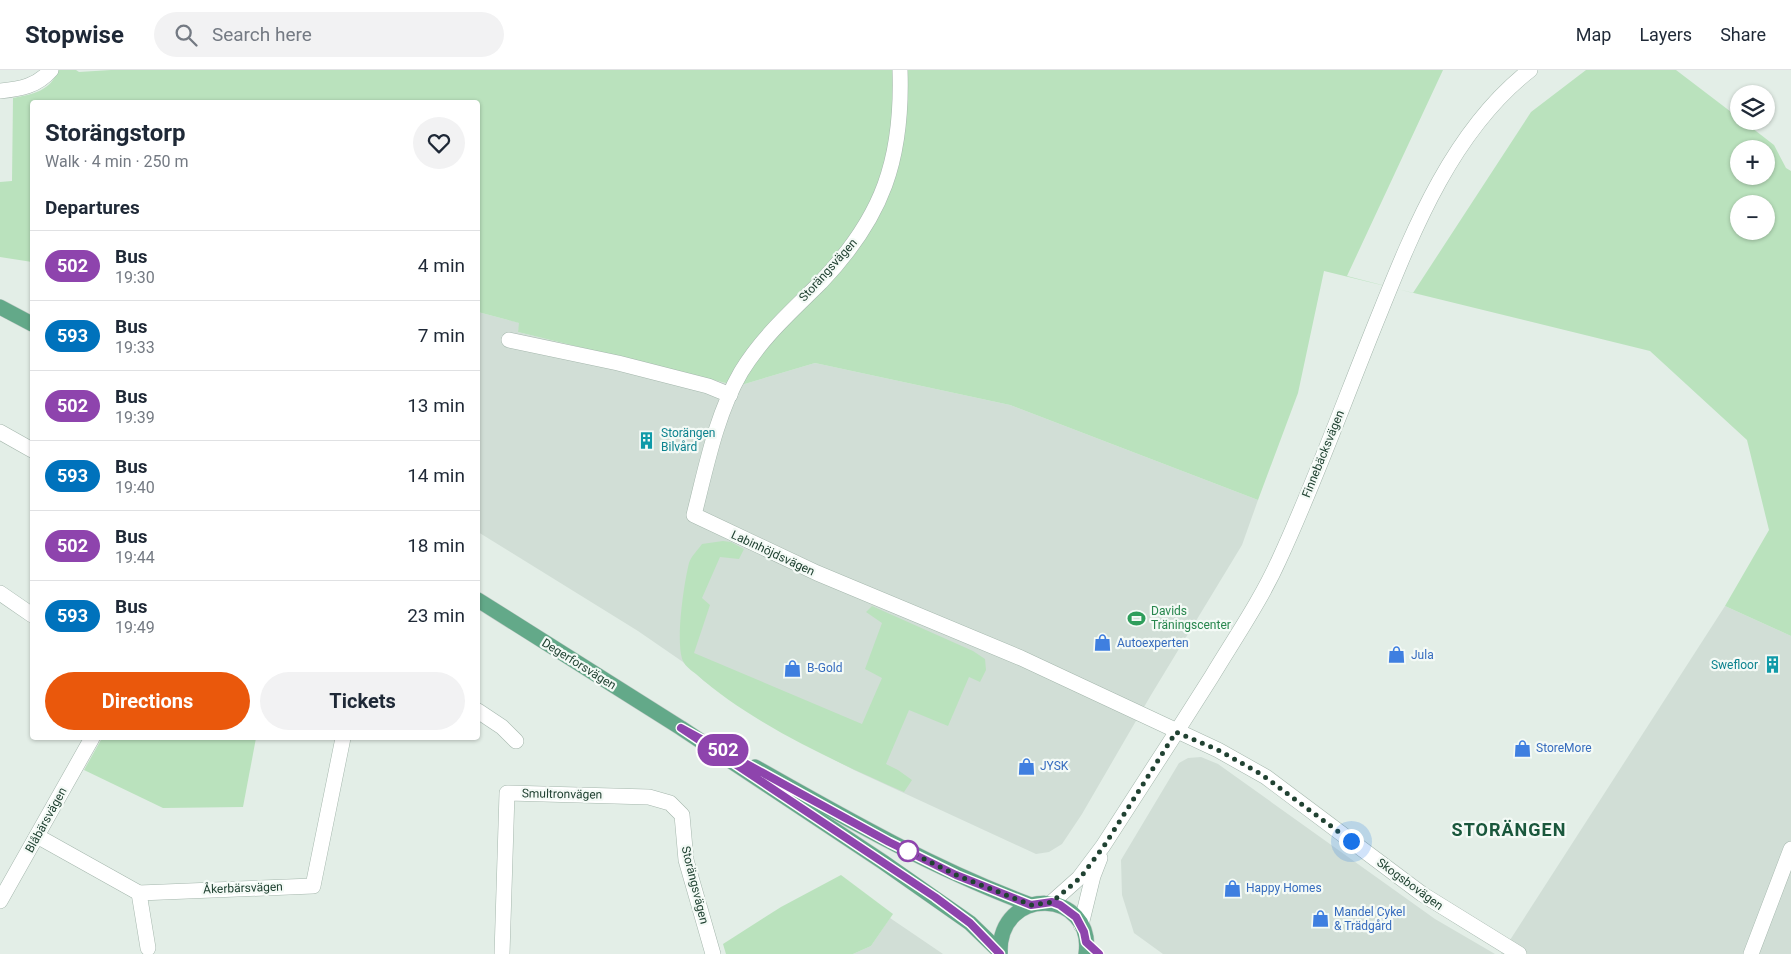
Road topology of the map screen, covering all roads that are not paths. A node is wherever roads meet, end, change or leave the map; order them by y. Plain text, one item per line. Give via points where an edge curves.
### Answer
1 (51, 70) edge
2 (900, 70) edge
3 (1530, 70) edge
4 (0, 90) edge
5 (0, 307) edge
6 (30, 323) edge
7 (509, 340) dead end
8 (730, 395) junction
9 (0, 432) edge
10 (30, 449) edge
11 (0, 593) edge
12 (480, 601) edge
13 (30, 614) edge
14 (480, 712) edge
15 (681, 728) junction
16 (1176, 732) junction
17 (91, 740) edge
18 (343, 740) edge
19 (516, 741) dead end
20 (682, 815) joint
21 (37, 836) junction
22 (1108, 838) junction
23 (1791, 849) edge
24 (139, 892) junction
25 (1, 896) edge
26 (1052, 902) junction
27 (1031, 905) junction
28 (1081, 925) junction
29 (148, 948) dead end
30 (1086, 948) edge
31 (1000, 953) edge
32 (502, 954) edge
33 (713, 954) edge
34 (1099, 954) edge
35 (1518, 954) edge
36 (1752, 954) edge

1 - 4 street via 38,83 20,89
2 - 8 street, Storängsvägen via 899,127 894,157 872,218 846,254 758,347
3 - 16 street, Finnebäcksvägen via 1480,122 1454,156 1435,190 1395,275 1279,561 1246,622
5 - 6 main road
7 - 8 street via 636,367
8 - 16 street, Labinhöjdsvägen via 694,516 817,573 1021,658
9 - 10 street
11 - 13 street
12 - 15 main road, Degerforsvägen
14 - 19 street
15 - 27 main road, Degerforsvägen via 895,845 956,875
15 - 31 main road, Degerforsvägen via 935,897 970,923
16 - 22 street, Finnebäcksvägen
16 - 35 street, Skogsbovägen via 1261,774 1422,894
17 - 21 street, Blåbärsvägen
18 - 24 street, Åkerbärsvägen via 312,886
20 - 32 street, Smultronvägen via 670,803 648,798 507,793
20 - 33 street, Storängsvägen via 686,860
21 - 24 street
21 - 25 street, Blåbärsvägen
22 - 26 street, Finnebäcksvägen via 1080,878
22 - 28 street, Finnebäcksvägen via 1093,876
23 - 36 street
24 - 29 street
26 - 27 main road
26 - 28 main road via 1069,911
27 - 31 main road via 1013,914 1005,924
28 - 30 main road
30 - 34 main road

